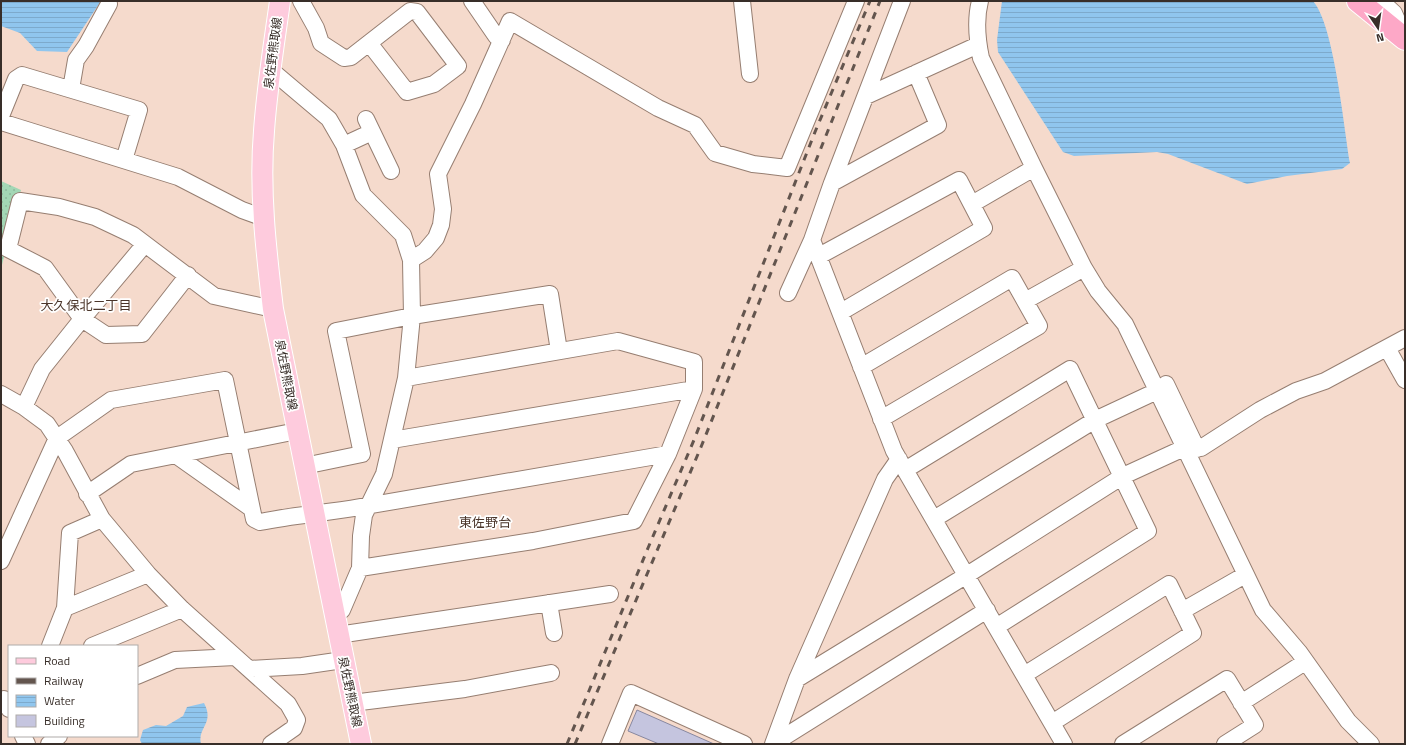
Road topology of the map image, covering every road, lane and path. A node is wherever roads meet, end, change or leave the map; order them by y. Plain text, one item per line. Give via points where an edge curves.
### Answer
1 (302, 1) edge
2 (472, 1) edge
3 (742, 1) edge
4 (856, 1) edge
5 (902, 1) edge
6 (980, 1) edge
7 (1358, 1) edge
8 (1381, 1) edge
9 (109, 4) dead end
10 (283, 5) edge
11 (1405, 39) edge
12 (502, 40) junction
13 (369, 42) junction
14 (978, 45) junction
15 (271, 70) junction
16 (916, 73) junction
17 (750, 74) dead end
18 (71, 89) junction
19 (866, 96) junction
20 (1, 116) edge
21 (1, 122) edge
22 (344, 145) junction
23 (124, 160) junction
24 (1034, 168) junction
25 (391, 171) dead end
26 (832, 183) junction
27 (972, 204) junction
28 (264, 218) junction
29 (812, 240) junction
30 (145, 244) junction
31 (819, 256) junction
32 (411, 260) junction
33 (1084, 268) junction
34 (188, 275) junction
35 (788, 293) dead end
36 (1025, 301) junction
37 (273, 309) junction
38 (840, 312) junction
39 (412, 316) junction
40 (82, 319) junction
41 (1405, 338) edge
42 (1387, 348) junction
43 (560, 351) junction
44 (1155, 361) dead end
45 (861, 367) junction
46 (406, 378) junction
47 (1405, 380) edge
48 (694, 389) junction
49 (1157, 391) junction
50 (1, 395) edge
51 (24, 407) junction
52 (881, 419) junction
53 (1095, 420) junction
54 (297, 431) junction
55 (57, 438) junction
56 (392, 440) junction
57 (238, 444) junction
58 (1190, 449) junction
59 (668, 454) junction
60 (177, 456) junction
61 (902, 464) junction
62 (304, 466) junction
63 (1123, 476) junction
64 (87, 494) junction
65 (370, 505) junction
66 (252, 509) junction
67 (313, 513) junction
68 (102, 519) junction
69 (934, 519) junction
70 (1, 562) edge
71 (360, 568) junction
72 (148, 574) junction
73 (967, 575) junction
74 (1245, 575) junction
75 (610, 594) dead end
76 (550, 603) junction
77 (65, 608) junction
78 (182, 609) junction
79 (986, 610) junction
80 (1182, 611) junction
81 (336, 626) junction
82 (996, 627) junction
83 (554, 633) dead end
84 (50, 645) edge
85 (94, 645) edge
86 (235, 657) junction
87 (343, 660) junction
88 (1305, 662) junction
89 (249, 669) junction
90 (551, 673) dead end
91 (1024, 675) junction
92 (138, 676) edge
93 (797, 679) junction
94 (352, 703) junction
95 (1241, 703) junction
96 (1052, 723) junction
97 (58, 737) edge
98 (48, 744) edge
99 (271, 744) edge
100 (362, 744) edge
101 (610, 744) edge
102 (744, 744) edge
103 (773, 744) edge
104 (1064, 744) edge
105 (1123, 744) edge
106 (1225, 744) edge
107 (1371, 744) edge

1 - 13 street via 321,43 326,47 344,58 351,57
2 - 12 street via 496,36
3 - 17 street
4 - 12 street via 787,168 753,164 715,154 695,125 658,108 510,21
5 - 19 street
6 - 14 street via 976,14
7 - 11 highway
8 - 11 street via 1394,13
9 - 18 street via 76,60
10 - 15 main road, 泉佐野熊取線
12 - 32 street via 438,174 443,208 436,238 425,251
13 - 13 street via 410,11 417,12 458,66 434,84 407,92
14 - 16 street
14 - 24 street via 981,58
15 - 22 street via 329,119
15 - 28 main road, 泉佐野熊取線 via 264,131
16 - 19 street
16 - 26 street via 938,125
18 - 20 street via 22,74 16,79
18 - 23 street via 139,110
19 - 26 street
21 - 23 street
22 - 25 street via 369,126
22 - 32 street via 363,195 403,235
23 - 28 street via 178,177 242,210
24 - 27 street
24 - 33 street
26 - 29 street
27 - 31 street via 959,180
27 - 38 street via 984,228
28 - 37 main road, 泉佐野熊取線
29 - 31 street
29 - 35 street
30 - 34 street
30 - 40 street
30 - 40 street via 133,235 95,217 59,207 20,201 8,249 45,268
31 - 38 street
32 - 39 street
33 - 36 street
33 - 49 street via 1098,291 1125,324
34 - 37 street via 214,296
34 - 40 street via 142,334 106,335
36 - 45 street via 1012,278
36 - 52 street via 1039,326
37 - 54 main road, 泉佐野熊取線
38 - 45 street
39 - 43 street via 550,294
39 - 46 street
39 - 62 street via 336,331 362,454
40 - 51 street via 42,369
41 - 42 street
42 - 47 street
42 - 58 street via 1325,381 1296,391 1260,410 1201,448
43 - 46 street
43 - 48 street via 618,341 694,362
44 - 58 street
45 - 52 street
46 - 56 street
48 - 56 street
48 - 59 street
49 - 53 street
49 - 58 street
50 - 51 street
51 - 55 street via 47,424
52 - 61 street
53 - 61 street via 1070,370
53 - 63 street
53 - 69 street
54 - 57 street
54 - 62 main road, 泉佐野熊取線
55 - 57 street via 111,400 226,380
55 - 64 street
55 - 70 street
56 - 65 street via 384,474
57 - 60 street
57 - 66 street
58 - 63 street
58 - 74 street
59 - 65 street
59 - 71 street via 634,521 533,541
60 - 64 street via 131,464
60 - 66 street
61 - 69 street
61 - 93 street via 885,479
62 - 67 main road, 泉佐野熊取線
63 - 73 street
63 - 82 street via 1148,531
64 - 68 street
65 - 67 street
65 - 71 street via 364,515 360,536
66 - 67 street via 254,519 260,522
67 - 81 main road, 泉佐野熊取線
68 - 72 street
68 - 77 street via 70,533
69 - 73 street
71 - 81 street
72 - 77 street
72 - 78 street
73 - 79 street
73 - 93 street
74 - 80 street
74 - 88 street via 1262,610
75 - 76 street
76 - 81 street
76 - 83 street
77 - 84 street
78 - 85 street
78 - 86 street
79 - 82 street
79 - 103 street
80 - 91 street via 1169,584
80 - 96 street via 1193,633
81 - 87 main road, 泉佐野熊取線
82 - 91 street
86 - 89 street
86 - 92 street via 175,660
87 - 89 street
87 - 94 main road, 泉佐野熊取線
88 - 95 street
88 - 107 street via 1348,721
89 - 99 street via 288,704 297,720 294,728
90 - 94 street via 465,689
91 - 96 street
93 - 103 street
94 - 100 main road, 泉佐野熊取線
95 - 105 street via 1227,679
95 - 106 street via 1254,726
96 - 104 street
97 - 98 street
101 - 102 street via 631,693

